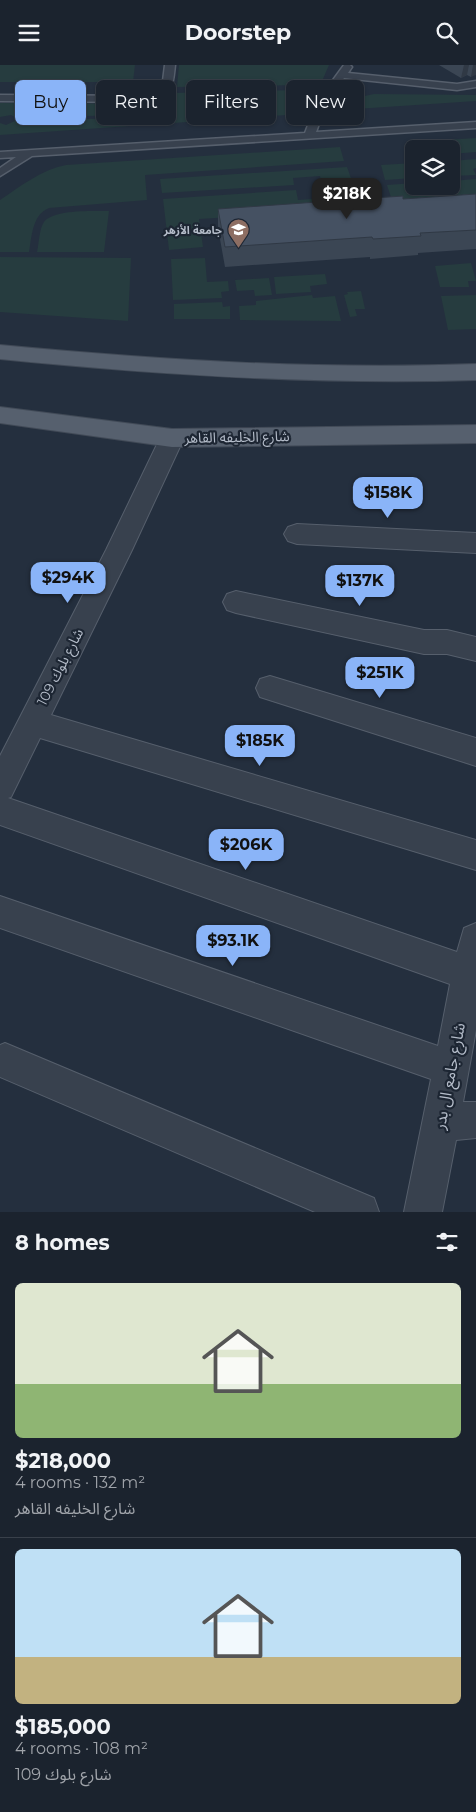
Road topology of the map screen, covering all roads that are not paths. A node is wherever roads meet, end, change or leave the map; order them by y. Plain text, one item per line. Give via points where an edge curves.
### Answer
1 (170, 65) edge
2 (348, 65) edge
3 (341, 75) junction
4 (476, 84) edge
5 (0, 99) edge
6 (476, 125) edge
7 (309, 136) junction
8 (28, 154) junction
9 (0, 155) edge
10 (0, 173) edge
11 (0, 352) edge
12 (476, 372) edge
13 (0, 415) edge
14 (475, 436) edge
15 (172, 438) junction
16 (297, 534) dead end
17 (476, 543) edge
18 (236, 601) dead end
19 (476, 649) edge
20 (270, 688) dead end
21 (32, 723) junction
22 (476, 752) edge
23 (0, 787) edge
24 (0, 810) edge
25 (476, 855) edge
26 (0, 912) edge
27 (476, 940) edge
28 (473, 975) edge
29 (5, 1061) dead end
30 (450, 1068) junction
31 (476, 1120) edge
32 (440, 1122) junction
33 (360, 1212) edge
34 (423, 1212) edge

1 - 5 lane via 168,90 153,99
2 - 3 lane
3 - 4 lane via 458,87
3 - 7 lane via 322,102
6 - 7 lane
7 - 8 lane
8 - 9 lane
8 - 10 lane
11 - 12 main road via 235,371 366,375
13 - 15 main road, شارع الخليفه القاهر
14 - 15 main road, شارع الخليفه القاهر
15 - 21 street, شارع بلوك 109
16 - 17 street
18 - 19 street via 424,643 447,643
20 - 22 street
21 - 23 street, شارع بلوك 109
21 - 25 street
24 - 28 street
26 - 30 street
27 - 28 street, شارع جامع ال بدر
28 - 30 street, شارع جامع ال بدر
29 - 33 street
30 - 32 street, شارع جامع ال بدر
31 - 32 street
32 - 34 street, شارع جامع ال بدر

